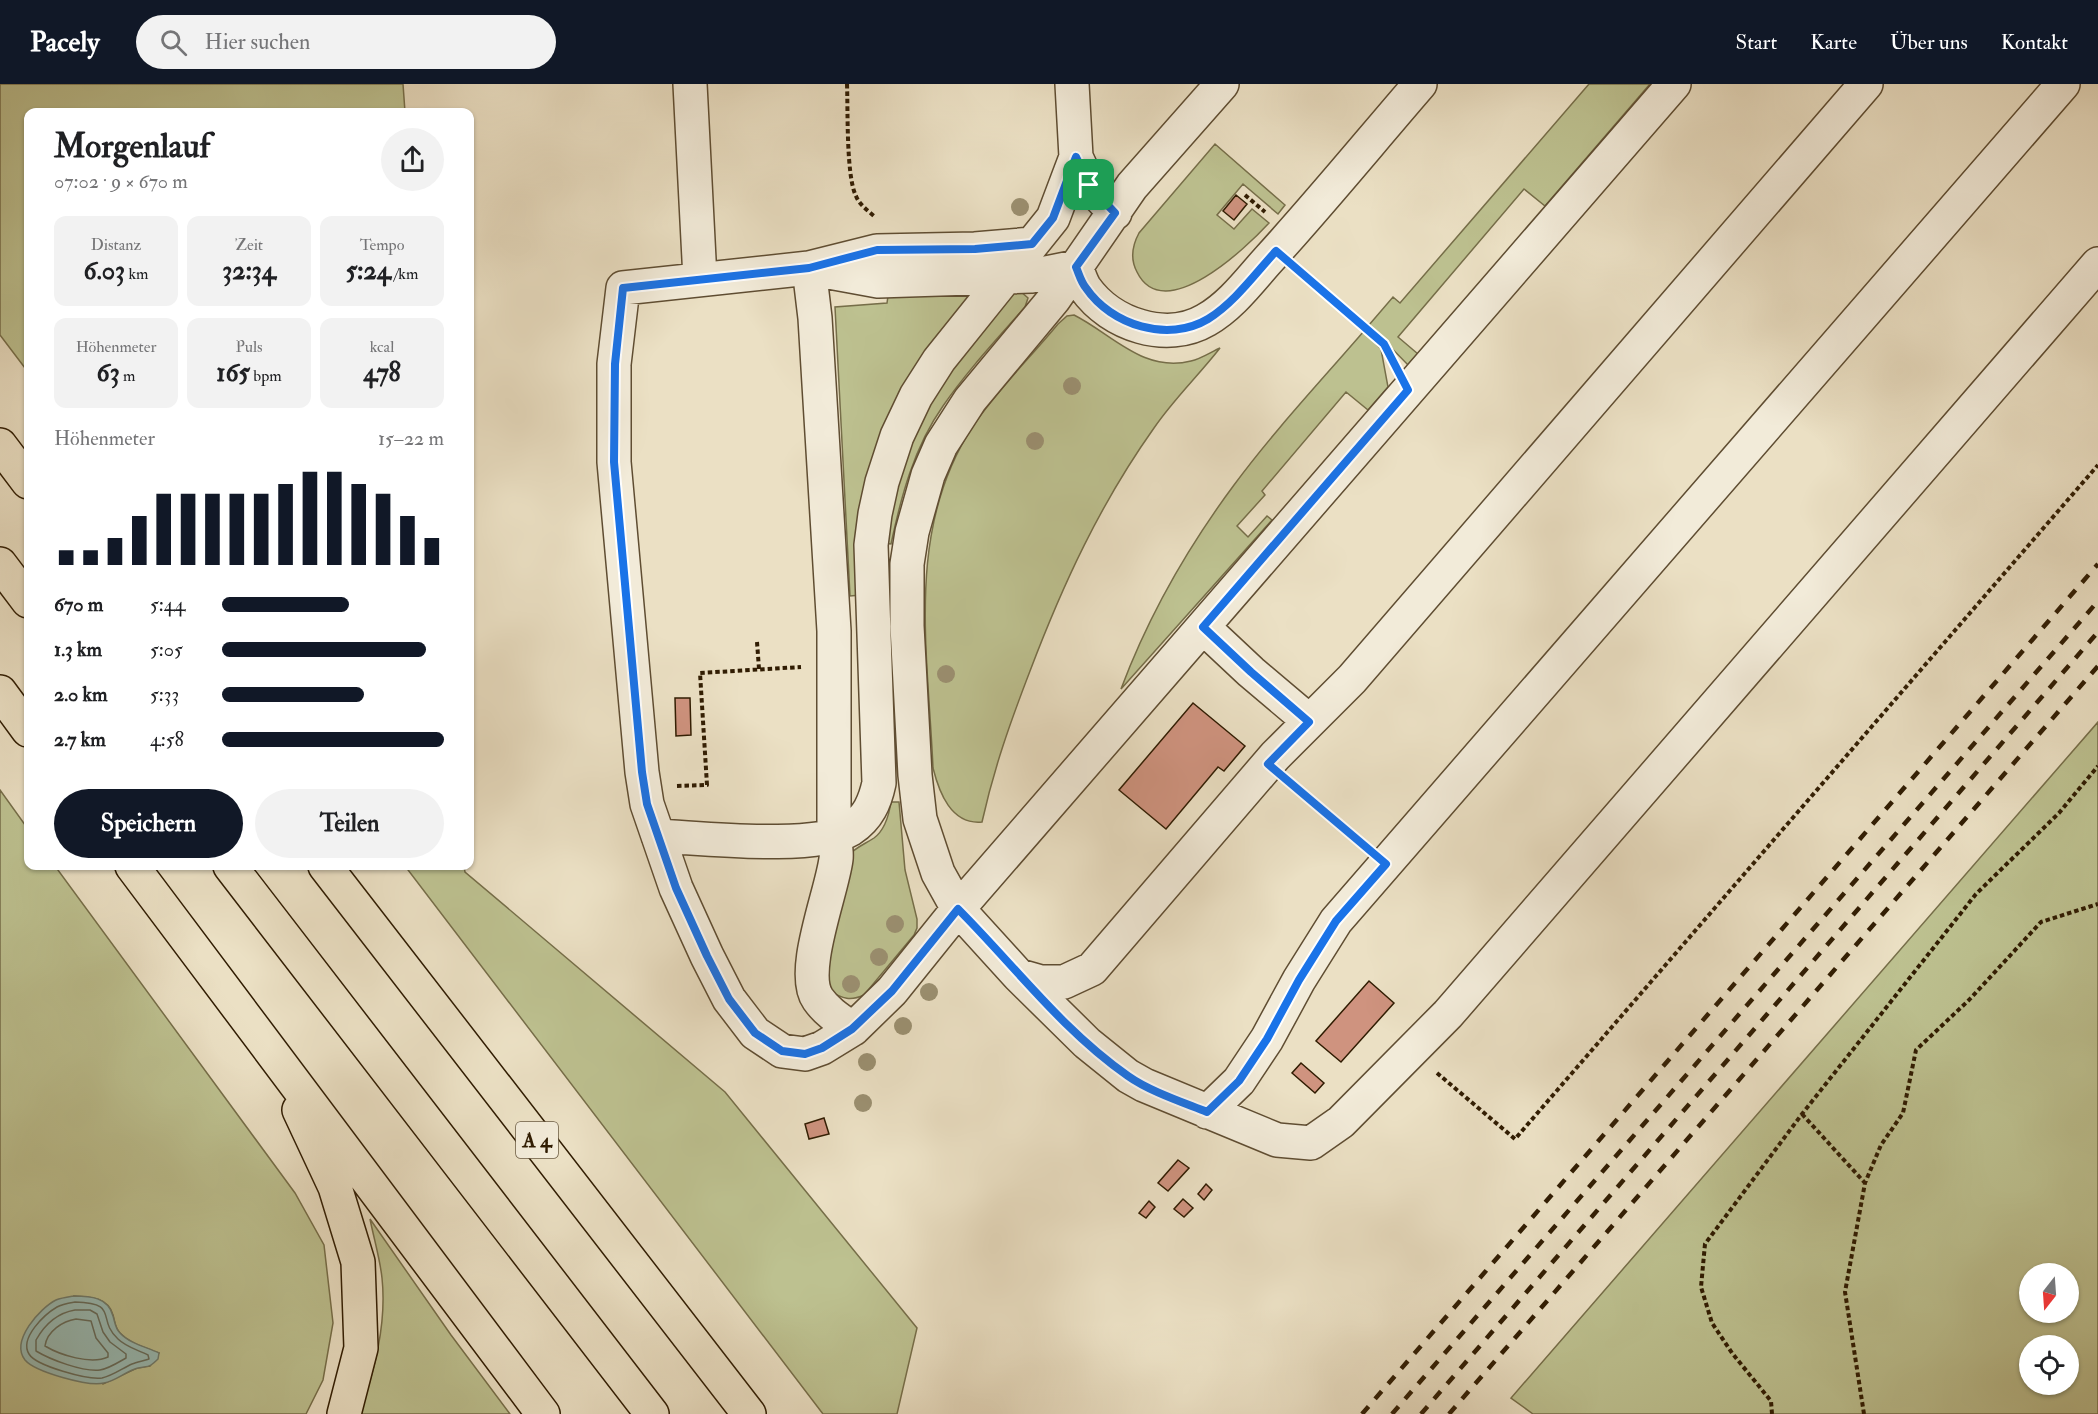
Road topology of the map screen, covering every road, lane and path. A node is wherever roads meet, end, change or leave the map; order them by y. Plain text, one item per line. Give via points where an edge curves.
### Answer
1 (690, 84) edge
2 (1072, 84) edge
3 (1190, 84) edge
4 (1222, 84) edge
5 (1420, 84) edge
6 (1674, 84) edge
7 (1866, 84) edge
8 (2063, 84) edge
9 (1170, 145) junction
10 (1076, 157) junction
11 (1115, 213) junction
12 (1032, 244) junction
13 (1276, 251) junction
14 (2098, 264) edge
15 (1076, 267) junction
16 (809, 268) junction
17 (1006, 276) junction
18 (700, 279) junction
19 (1408, 390) junction
20 (0, 445) edge
21 (2098, 465) edge
22 (24, 477) edge
23 (0, 564) edge
24 (24, 596) edge
25 (906, 599) junction
26 (874, 601) junction
27 (1203, 627) junction
28 (757, 642) dead end
29 (834, 666) junction
30 (759, 669) junction
31 (0, 692) edge
32 (1309, 722) junction
33 (24, 724) edge
34 (1268, 764) junction
35 (2098, 766) edge
36 (645, 788) junction
37 (658, 836) junction
38 (834, 836) junction
39 (1386, 864) junction
40 (135, 870) edge
41 (233, 870) edge
42 (328, 870) edge
43 (2098, 904) edge
44 (958, 909) junction
45 (1020, 976) junction
46 (852, 1029) junction
47 (268, 1046) junction
48 (1410, 1052) junction
49 (1207, 1112) junction
50 (1802, 1114) junction
51 (1864, 1183) junction
52 (344, 1414) edge
53 (543, 1414) edge
54 (652, 1414) edge
55 (749, 1414) edge
56 (1772, 1414) edge
57 (1864, 1414) edge

1 - 18 lane
2 - 10 lane
3 - 9 lane
4 - 9 lane
5 - 13 lane
6 - 19 lane
7 - 32 lane via 1352,679
8 - 39 lane
9 - 11 lane via 1132,186
10 - 11 lane via 1089,185
10 - 12 lane via 1053,218
11 - 15 lane
12 - 16 lane via 877,250
12 - 17 lane
13 - 15 lane via 1222,308 1209,319 1184,329 1156,330 1128,322 1105,308 1086,288
13 - 19 path via 1384,344
14 - 48 lane via 1448,1014
15 - 17 lane via 1031,276
15 - 25 lane via 970,400 941,446 928,475 912,532
16 - 17 lane via 878,281
16 - 18 lane
16 - 29 lane via 816,330
17 - 26 lane via 939,360 897,436 875,514
18 - 36 lane via 623,288 615,364 614,462
19 - 27 lane
20 - 22 highway
21 - 48 path via 1515,1138
23 - 24 highway
25 - 26 lane
25 - 44 lane via 920,819 938,873
26 - 38 lane via 879,783 869,812 851,829
27 - 32 lane
27 - 44 lane
28 - 30 path
29 - 30 path
29 - 38 lane
30 - 36 path via 700,673 707,785
31 - 33 highway
32 - 34 lane
34 - 39 path
34 - 45 lane via 1092,969 1064,982 1041,982
35 - 50 path via 2060,813 1976,894
36 - 37 lane
37 - 38 lane via 797,841
37 - 46 lane via 707,956 729,999 755,1033 782,1051 805,1054
38 - 46 lane via 837,858 812,975 816,997
39 - 49 lane via 1336,921 1239,1081
40 - 47 highway
41 - 54 highway
42 - 55 highway, A 4
43 - 51 path via 2041,922 1916,1050 1903,1113 1881,1145
44 - 45 lane
44 - 46 lane via 892,991
45 - 49 lane via 1087,1043 1128,1076
47 - 52 highway via 335,1187 358,1262 361,1348
47 - 53 highway
48 - 49 lane via 1341,1122 1311,1143 1277,1140
50 - 51 path
50 - 56 path via 1706,1244 1701,1287 1712,1323 1772,1401
51 - 57 path via 1845,1292

